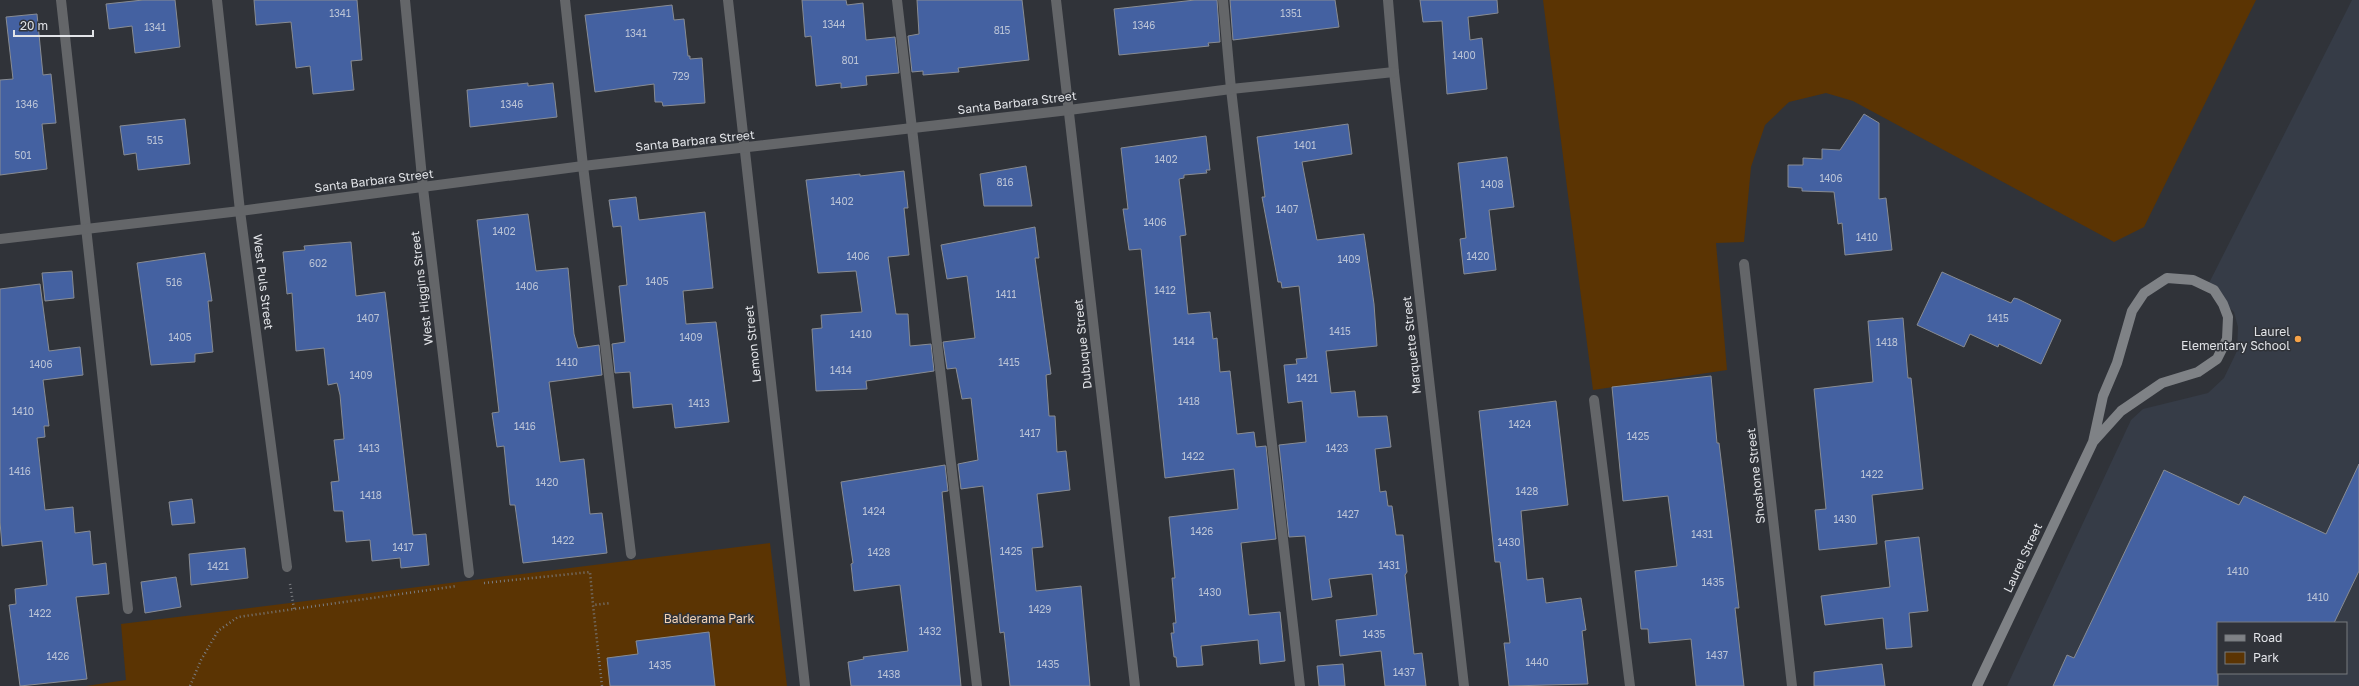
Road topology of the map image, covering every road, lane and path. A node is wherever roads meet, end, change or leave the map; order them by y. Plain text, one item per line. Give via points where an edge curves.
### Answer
1 (61, 0) edge
2 (217, 0) edge
3 (405, 0) edge
4 (565, 0) edge
5 (728, 0) edge
6 (897, 0) edge
7 (1056, 0) edge
8 (1223, 0) edge
9 (1388, 0) edge
10 (1394, 72) junction
11 (1231, 89) junction
12 (1069, 110) junction
13 (912, 129) junction
14 (745, 148) junction
15 (583, 166) junction
16 (423, 188) junction
17 (240, 212) junction
18 (86, 228) junction
19 (0, 239) edge
20 (1744, 264) dead end
21 (1594, 400) dead end
22 (2093, 442) junction
23 (631, 554) dead end
24 (287, 567) joint
25 (469, 573) dead end
26 (476, 583) dead end
27 (461, 585) dead end
28 (593, 604) junction
29 (611, 604) dead end
30 (128, 609) dead end
31 (294, 609) junction
32 (190, 686) edge
33 (602, 686) edge
34 (805, 686) edge
35 (977, 686) edge
36 (1135, 686) edge
37 (1300, 686) edge
38 (1464, 686) edge
39 (1630, 686) edge
40 (1792, 686) edge
41 (1977, 686) edge

1 - 18 street
2 - 17 street, West Puls Street
3 - 16 street, West Higgins Street
4 - 15 street
5 - 14 street, Lemon Street
6 - 13 street
7 - 12 street, Dubuque Street
8 - 11 street
9 - 10 street, Marquette Street
10 - 11 street, Santa Barbara Street
10 - 38 street, Marquette Street
11 - 12 street, Santa Barbara Street
11 - 37 street
12 - 13 street, Santa Barbara Street
12 - 36 street, Dubuque Street
13 - 14 street, Santa Barbara Street
13 - 35 street
14 - 15 street, Santa Barbara Street
14 - 34 street, Lemon Street
15 - 16 street, Santa Barbara Street
15 - 23 street
16 - 17 street, Santa Barbara Street
16 - 25 street, West Higgins Street
17 - 18 street, Santa Barbara Street
17 - 24 street, West Puls Street
18 - 19 street, Santa Barbara Street
18 - 30 street
20 - 40 street, Shoshone Street
21 - 39 street
22 - 22 street via 2121,411 2162,383 2198,372 2217,359 2227,339 2228,317 2214,290 2193,280 2167,278 2144,293 2132,311 2117,363 2103,396
22 - 41 street, Laurel Street
24 - 31 path
26 - 28 path via 590,572
27 - 31 path
28 - 29 path
28 - 33 path
31 - 32 path via 238,617 218,631

